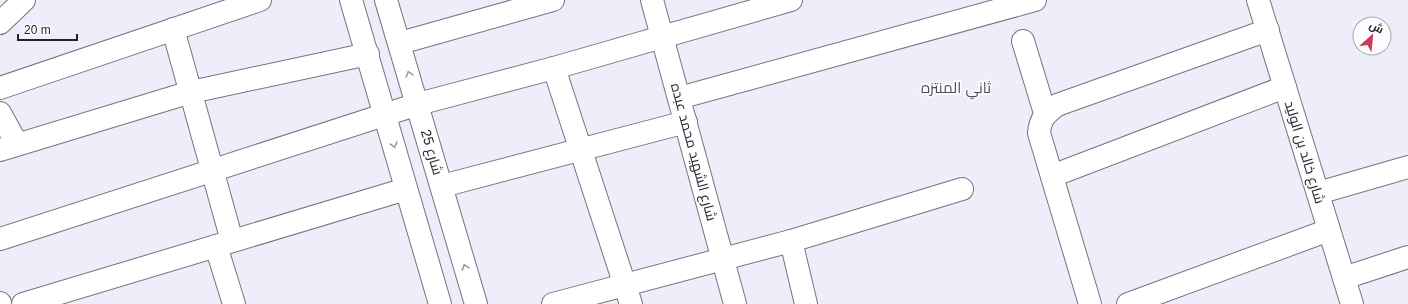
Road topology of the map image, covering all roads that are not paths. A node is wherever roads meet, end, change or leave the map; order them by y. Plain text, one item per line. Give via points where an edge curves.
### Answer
1 (24, 0) edge
2 (260, 0) edge
3 (351, 0) edge
4 (386, 0) edge
5 (553, 0) edge
6 (652, 0) edge
7 (791, 0) edge
8 (1035, 0) edge
9 (1258, 0) edge
10 (0, 23) edge
11 (173, 29) junction
12 (1268, 30) junction
13 (662, 36) junction
14 (1023, 42) dead end
15 (400, 43) junction
16 (368, 54) junction
17 (554, 68) junction
18 (1285, 87) junction
19 (0, 88) edge
20 (191, 92) junction
21 (679, 98) junction
22 (418, 104) junction
23 (0, 113) edge
24 (1046, 113) junction
25 (386, 114) junction
26 (686, 122) junction
27 (8, 147) edge
28 (581, 150) junction
29 (1408, 167) edge
30 (213, 170) junction
31 (1052, 176) junction
32 (442, 186) junction
33 (406, 189) junction
34 (962, 189) dead end
35 (1318, 193) junction
36 (1329, 230) junction
37 (0, 239) edge
38 (791, 241) junction
39 (224, 244) junction
40 (1408, 257) edge
41 (723, 260) junction
42 (1344, 278) junction
43 (628, 295) edge
44 (70, 297) edge
45 (23, 304) edge
46 (234, 304) edge
47 (440, 304) edge
48 (476, 304) edge
49 (554, 304) edge
50 (735, 304) edge
51 (806, 304) edge
52 (1090, 304) edge
53 (1128, 304) edge
54 (1352, 304) edge

1 - 10 street
2 - 11 street
3 - 16 street
4 - 15 street, شارع 25
5 - 15 street
6 - 13 street, شارع الشهيد محمد عبده
7 - 13 street
8 - 21 street
9 - 12 street, شارع خالد بن الوليد
11 - 19 street
11 - 20 street
12 - 18 street, شارع خالد بن الوليد
12 - 24 street via 1057,105
13 - 17 street
13 - 21 street, شارع الشهيد محمد عبده
14 - 24 street
22 -> 15 street, شارع 25
16 - 20 street
16 - 25 street
17 - 22 street
17 - 28 street
18 - 31 street
18 - 35 street, شارع خالد بن الوليد
20 - 27 street
20 - 30 street
21 - 26 street, شارع الشهيد محمد عبده
22 - 25 street
22 - 32 street, شارع 25
23 - 27 street
24 - 31 street via 1040,124 1039,133
25 - 30 street
25 -> 33 street
26 - 28 street
26 - 41 street, شارع الشهيد محمد عبده
28 - 32 street
28 - 43 street
29 - 35 street
30 - 37 street
30 - 39 street
31 - 52 street
48 -> 32 street, شارع 25
33 - 39 street
33 - 47 street
34 - 38 street
35 - 36 street, شارع خالد بن الوليد
36 - 42 street, شارع خالد بن الوليد
36 - 53 street
38 - 41 street
38 - 51 street
39 - 44 street
39 - 46 street
40 - 42 street
41 - 43 street
41 - 50 street, شارع الشهيد محمد عبده
42 - 54 street, شارع خالد بن الوليد
43 - 49 street
44 - 45 street

